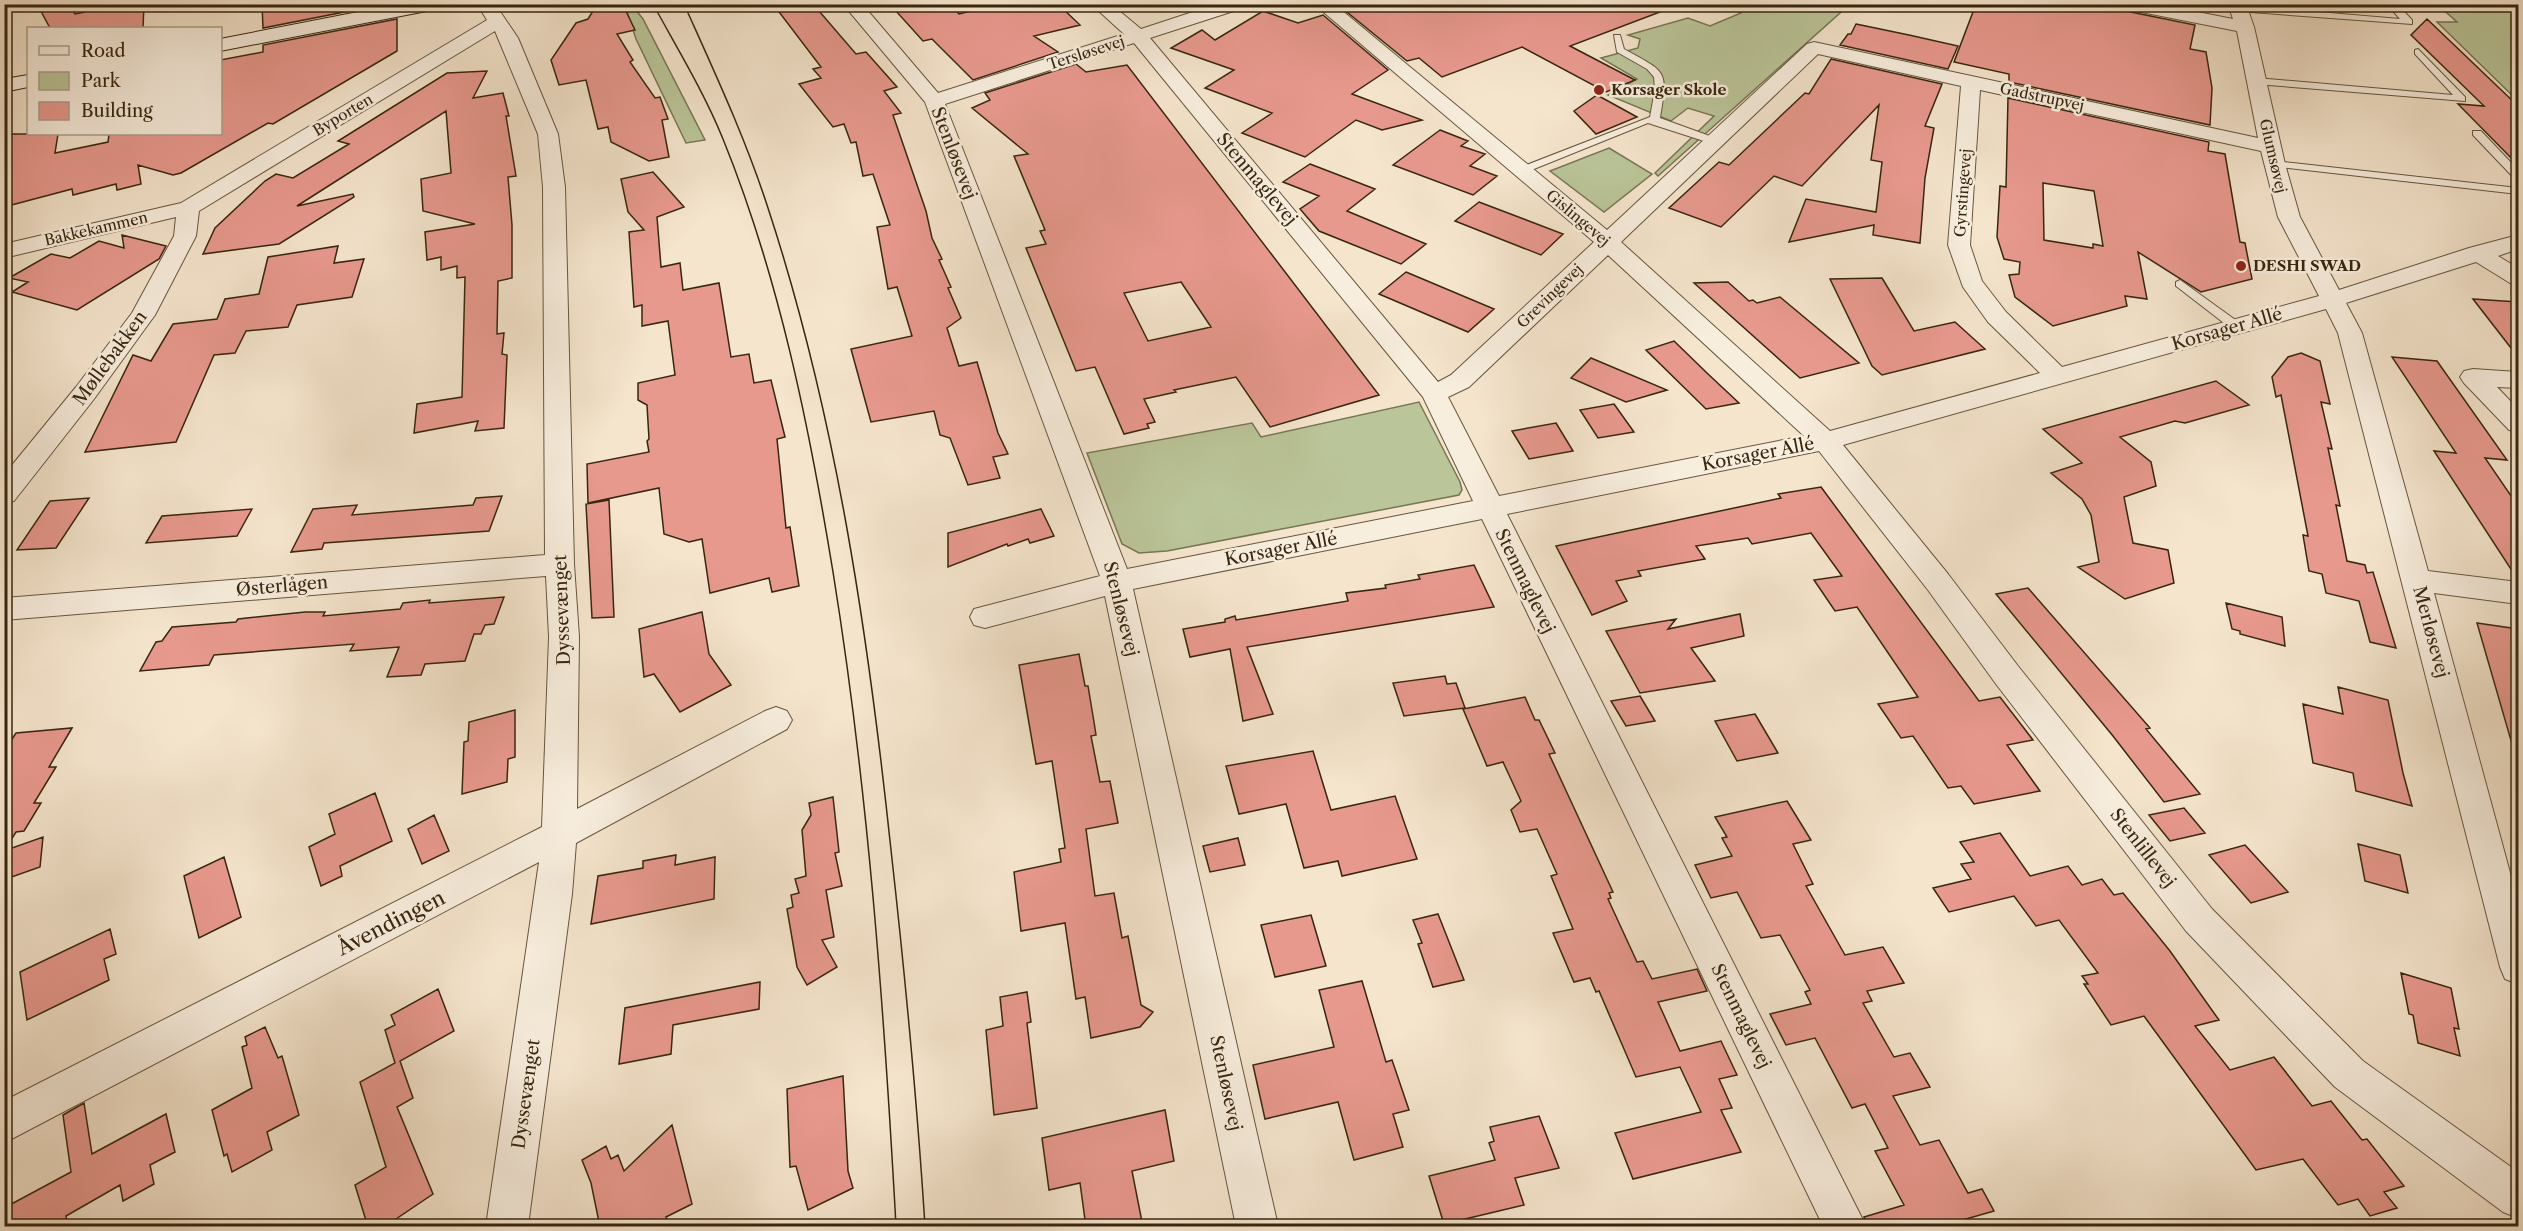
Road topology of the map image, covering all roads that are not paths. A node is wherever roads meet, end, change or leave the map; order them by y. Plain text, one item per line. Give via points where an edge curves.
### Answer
1 (432, 4) edge
2 (852, 4) edge
3 (1100, 4) edge
4 (1237, 4) edge
5 (1323, 4) edge
6 (2126, 4) edge
7 (2391, 4) edge
8 (492, 13) edge
9 (2240, 13) edge
10 (1138, 36) junction
11 (1617, 37) dead end
12 (222, 45) edge
13 (1814, 48) joint
14 (2418, 52) dead end
15 (27, 81) edge
16 (2256, 81) junction
17 (1971, 82) junction
18 (5, 85) edge
19 (934, 101) junction
20 (1655, 120) junction
21 (2477, 133) dead end
22 (1714, 141) junction
23 (2272, 156) junction
24 (1520, 171) junction
25 (2518, 176) edge
26 (2518, 191) edge
27 (188, 208) junction
28 (1607, 242) junction
29 (2518, 242) edge
30 (4, 251) edge
31 (2477, 253) junction
32 (2518, 278) edge
33 (2180, 284) dead end
34 (2332, 300) junction
35 (2237, 327) junction
36 (2058, 377) junction
37 (2518, 380) edge
38 (1434, 394) junction
39 (2518, 424) edge
40 (1825, 441) junction
41 (4, 494) edge
42 (1488, 507) junction
43 (560, 564) junction
44 (2417, 580) junction
45 (1117, 582) junction
46 (2518, 593) edge
47 (4, 609) edge
48 (985, 617) dead end
49 (776, 720) dead end
50 (559, 836) junction
51 (2518, 967) edge
52 (4, 1123) edge
53 (2518, 1197) edge
54 (507, 1227) edge
55 (1257, 1227) edge
56 (1845, 1227) edge

1 - 12 street
2 - 19 street, Stenløsevej
3 - 10 street, Stenmaglevej
4 - 10 street, Tersløsevej
5 - 24 street, Gislingevej
6 - 9 street
7 - 9 lane via 2409,22
8 - 27 street, Byporten
8 - 43 street, Dyssevænget via 509,38 548,134 557,286
9 - 16 street, Glumsøvej
10 - 19 street, Tersløsevej
10 - 38 street, Stenmaglevej
11 - 20 lane via 1620,50 1659,76
13 - 17 street, Gadstrupvej
13 - 22 street, Grevingevej
14 - 16 lane via 2462,99
15 - 18 street
16 - 23 street, Glumsøvej
17 - 23 street, Gadstrupvej
17 - 36 street, Gyrstingevej via 1959,245 1971,282 1998,317
19 - 45 street, Stenløsevej
20 - 22 lane
20 - 24 lane
21 - 25 lane
22 - 28 street, Grevingevej
23 - 26 lane
23 - 34 street, Glumsøvej via 2289,217
24 - 28 street, Gislingevej
27 - 30 street, Bakkekammen
27 - 41 street, Møllebakken via 185,236 143,315
28 - 38 street, Grevingevej via 1460,381
28 - 40 street, Gislingevej
29 - 31 street, Korsager Allé
31 - 32 street
31 - 34 street, Korsager Allé
33 - 35 lane
34 - 35 street, Korsager Allé
34 - 44 street, Merløsevej via 2350,333
35 - 36 street, Korsager Allé
36 - 40 street, Korsager Allé
37 - 39 street via 2473,376
38 - 42 street, Stenmaglevej
40 - 42 street, Korsager Allé
40 - 53 street, Stenlillevej via 2199,920 2349,1074
42 - 45 street, Korsager Allé
42 - 56 street, Stenmaglevej
43 - 47 street, Østerlågen
43 - 50 street, Dyssevænget via 564,637
44 - 46 street
44 - 51 street, Merløsevej
45 - 48 street, Korsager Allé
45 - 55 street, Stenløsevej
49 - 50 street, Åvendingen
50 - 52 street, Åvendingen
50 - 54 street, Dyssevænget

